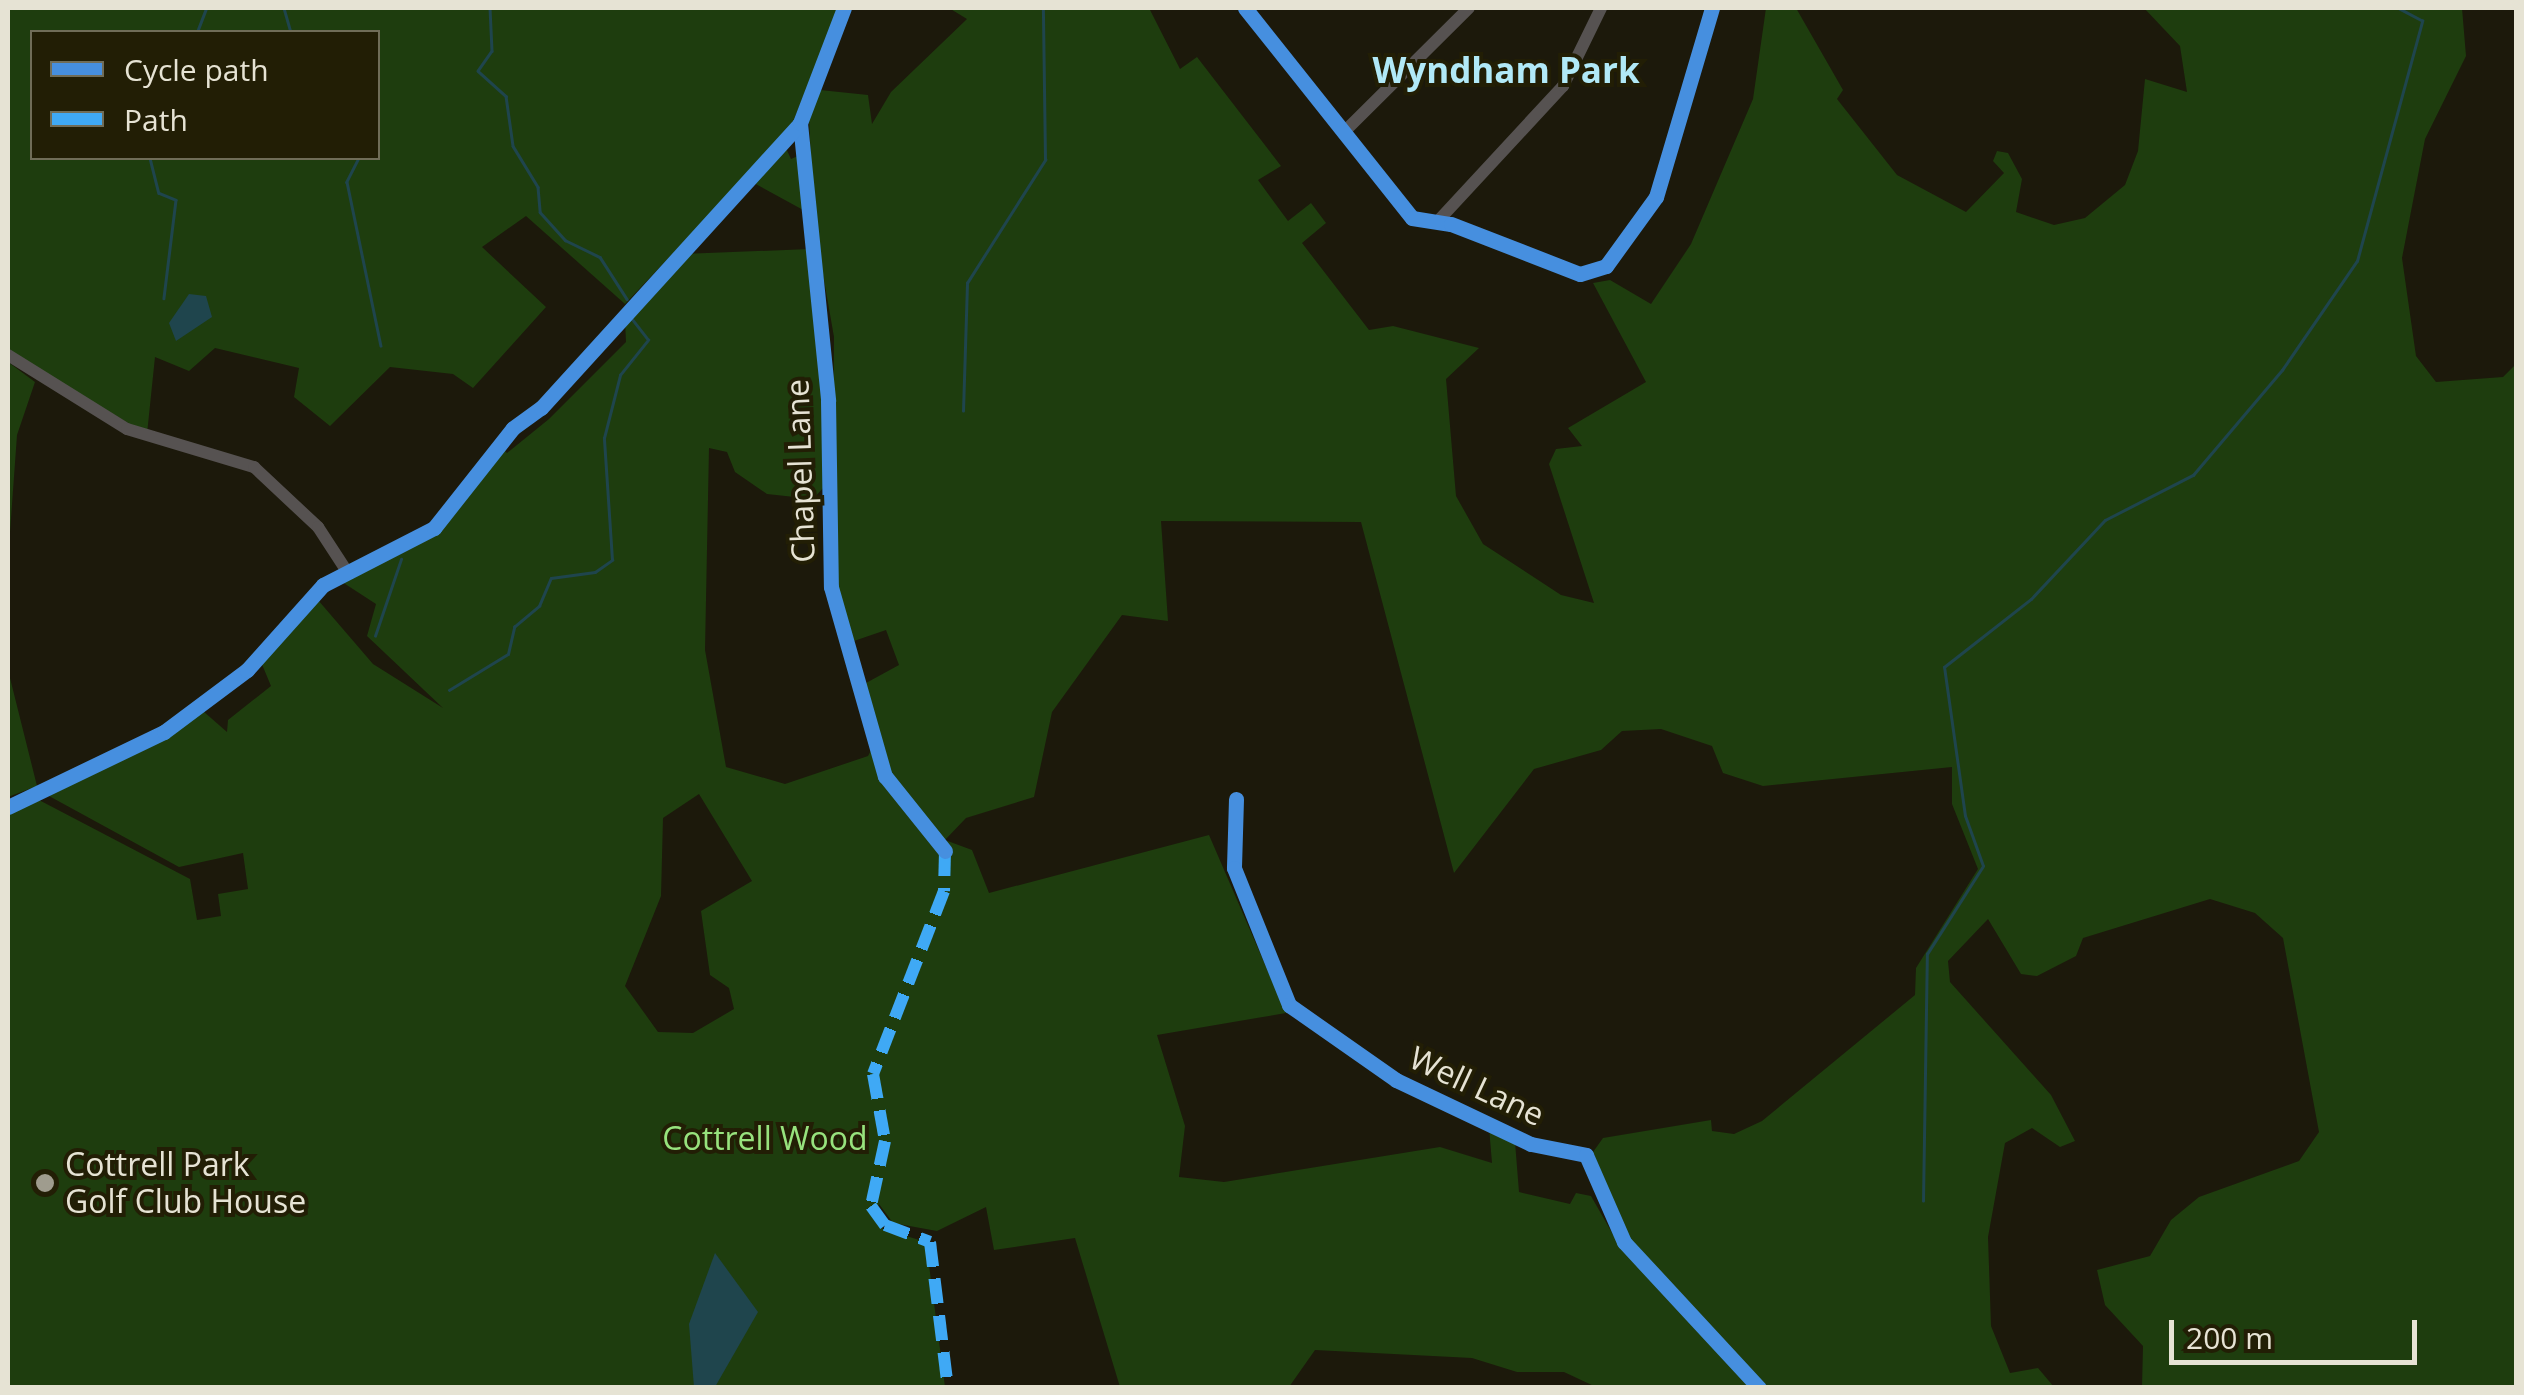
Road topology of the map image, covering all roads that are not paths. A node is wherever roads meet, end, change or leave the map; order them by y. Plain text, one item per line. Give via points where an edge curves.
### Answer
1 (844, 8) edge
2 (1245, 8) edge
3 (1469, 8) edge
4 (1601, 8) edge
5 (1712, 8) edge
6 (800, 122) junction
7 (1343, 133) junction
8 (1438, 221) junction
9 (8, 355) edge
10 (346, 570) junction
11 (1236, 799) dead end
12 (8, 807) edge
13 (945, 852) dead end
14 (1759, 1388) edge

1 - 6 street
2 - 7 street
3 - 7 street
4 - 8 street via 1564,86
5 - 8 street via 1679,142 1656,197 1606,266 1580,274
6 - 10 street via 542,408 513,428 434,528
6 - 13 street, Chapel Lane via 828,401 831,586 885,776
7 - 8 street via 1412,218
9 - 10 street via 127,428 254,467 318,527
10 - 12 street via 247,670 164,732
11 - 14 street, Well Lane via 1234,868 1288,1005 1462,1113 1531,1144 1586,1155 1624,1242

